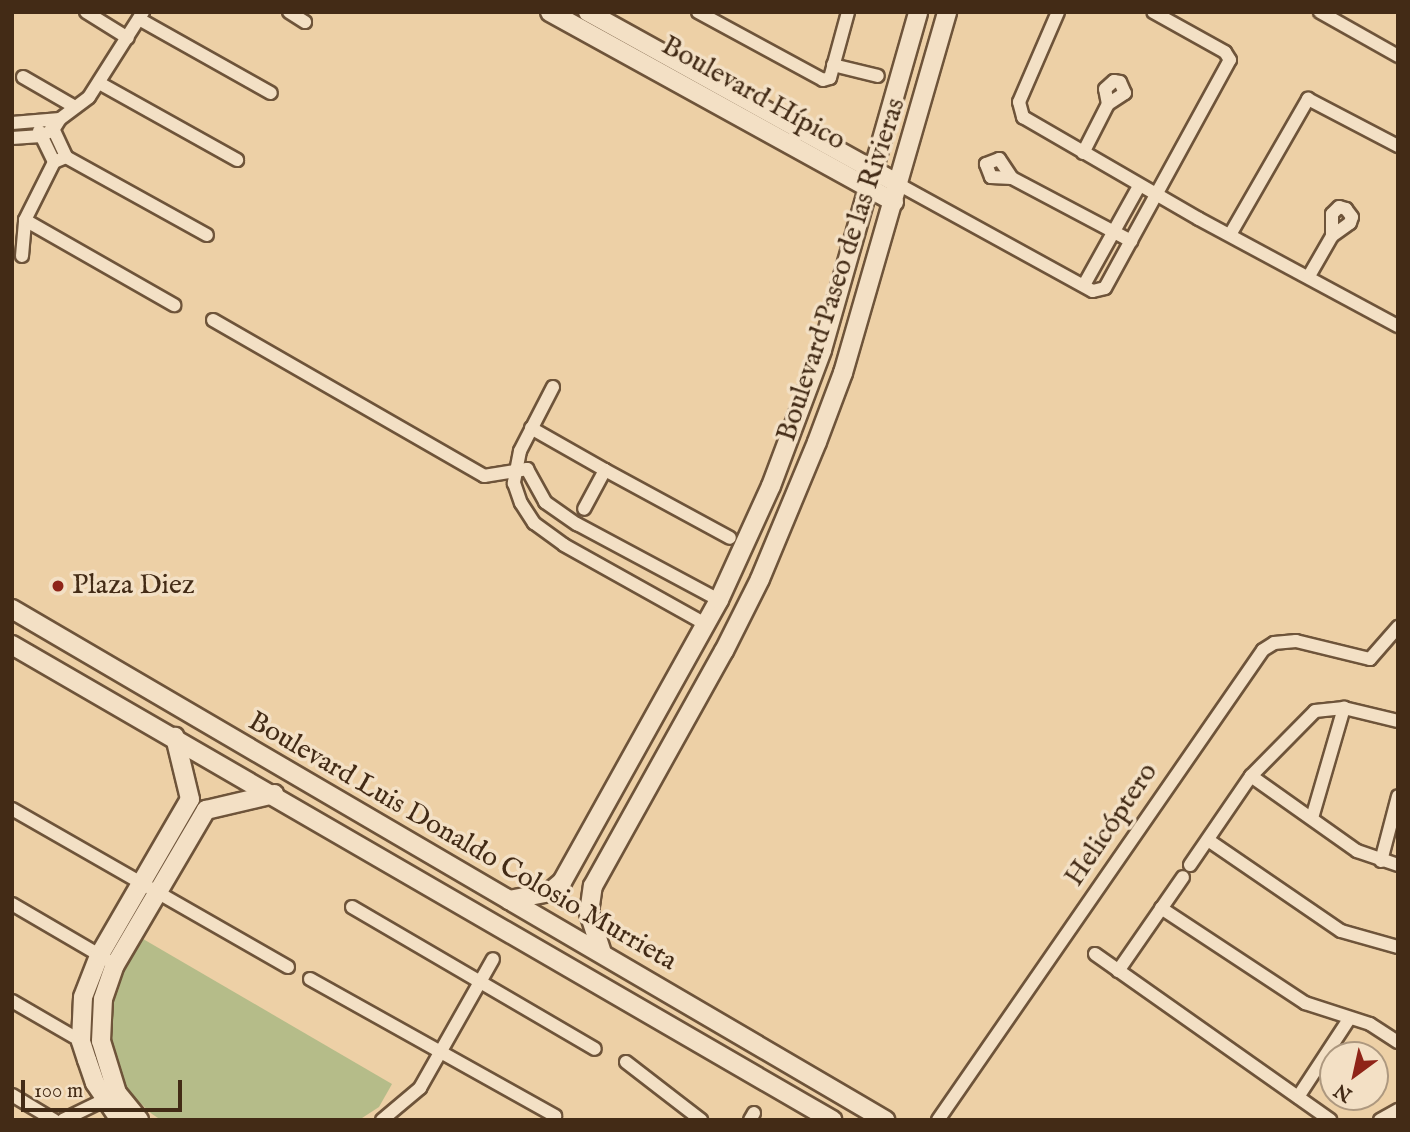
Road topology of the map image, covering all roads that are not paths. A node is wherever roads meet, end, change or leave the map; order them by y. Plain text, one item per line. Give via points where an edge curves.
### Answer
1 (86, 12) edge
2 (289, 12) edge
3 (550, 12) edge
4 (589, 12) edge
5 (698, 12) edge
6 (848, 12) edge
7 (918, 12) edge
8 (947, 12) edge
9 (1058, 12) edge
10 (1153, 12) edge
11 (1320, 12) edge
12 (141, 15) edge
13 (305, 22) dead end
14 (128, 38) junction
15 (1398, 55) edge
16 (832, 71) junction
17 (878, 76) dead end
18 (23, 77) dead end
19 (101, 85) junction
20 (271, 93) dead end
21 (1108, 104) dead end
22 (75, 107) junction
23 (49, 121) junction
24 (12, 123) edge
25 (41, 136) junction
26 (12, 138) edge
27 (1398, 146) edge
28 (1083, 153) junction
29 (60, 159) junction
30 (237, 160) dead end
31 (1012, 178) dead end
32 (872, 180) junction
33 (898, 184) junction
34 (1139, 186) junction
35 (1156, 195) junction
36 (894, 202) junction
37 (25, 220) junction
38 (1114, 232) junction
39 (1231, 233) junction
40 (207, 235) dead end
41 (1332, 236) dead end
42 (1131, 241) junction
43 (22, 256) dead end
44 (1309, 276) junction
45 (1084, 285) junction
46 (174, 305) dead end
47 (213, 320) dead end
48 (1398, 326) edge
49 (553, 387) dead end
50 (531, 428) junction
51 (516, 470) junction
52 (605, 470) junction
53 (584, 509) dead end
54 (730, 538) dead end
55 (719, 600) junction
56 (12, 609) edge
57 (707, 625) junction
58 (1398, 626) edge
59 (12, 645) edge
60 (1344, 708) junction
61 (1398, 721) edge
62 (175, 737) junction
63 (1251, 776) junction
64 (274, 794) junction
65 (1398, 796) edge
66 (190, 799) junction
67 (12, 809) edge
68 (206, 810) junction
69 (1312, 818) junction
70 (1208, 840) junction
71 (177, 841) junction
72 (406, 841) junction
73 (1381, 860) junction
74 (393, 864) junction
75 (1398, 865) edge
76 (150, 888) junction
77 (509, 900) junction
78 (12, 904) edge
79 (352, 907) dead end
80 (1161, 908) junction
81 (1398, 947) edge
82 (602, 953) junction
83 (1095, 954) dead end
84 (493, 959) dead end
85 (107, 960) junction
86 (288, 967) dead end
87 (1118, 971) junction
88 (310, 979) dead end
89 (481, 982) junction
90 (12, 1001) edge
91 (1349, 1019) junction
92 (81, 1041) junction
93 (1398, 1042) edge
94 (595, 1049) dead end
95 (440, 1053) junction
96 (626, 1062) dead end
97 (12, 1096) edge
98 (111, 1096) junction
99 (1298, 1097) junction
100 (1398, 1110) edge
101 (555, 1116) dead end
102 (393, 1117) edge
103 (54, 1120) edge
104 (63, 1120) edge
105 (120, 1120) edge
106 (139, 1120) edge
107 (701, 1120) edge
108 (832, 1120) edge
109 (885, 1120) edge
110 (938, 1120) edge
111 (1331, 1120) edge
112 (1380, 1120) edge

1 - 14 street
2 - 13 street
3 - 32 street, Boulevard Hípico
4 - 32 street, Boulevard Hípico
5 - 16 street via 816,77
6 - 16 street
7 - 32 street, Boulevard Paseo de las Rivieras
8 - 33 street, Boulevard Paseo de las Rivieras
9 - 28 street via 1018,110
10 - 35 street via 1225,52 1230,60
11 - 15 street
12 - 14 street
12 - 20 street
14 - 19 street
16 - 17 street
18 - 22 street
19 - 22 street
19 - 30 street
21 - 28 street
22 - 23 street
23 - 24 street
23 - 25 street
23 - 29 street
25 - 26 street
25 - 29 street
27 - 39 street via 1308,99
28 - 34 street
29 - 37 street
29 - 40 street
31 - 38 street
32 - 33 street, Boulevard Hípico
32 - 36 street, Boulevard Hípico
32 - 55 street, Boulevard Paseo de las Rivieras via 822,350 771,486
33 - 36 street, Boulevard Paseo de las Rivieras
33 - 45 street
34 - 35 street
34 - 38 street
35 - 39 street
35 - 42 street
36 - 82 street, Boulevard Paseo de las Rivieras via 844,373 760,579 697,703 593,886 589,914
37 - 43 street
37 - 46 street
38 - 42 street
38 - 45 street
39 - 44 street
41 - 44 street
42 - 45 street via 1100,291
44 - 48 street
47 - 51 street via 484,476
49 - 50 street
50 - 51 street
50 - 52 street
51 - 55 street via 527,469 545,502 577,524
51 - 57 street via 520,503 534,523 564,545
52 - 53 street
52 - 54 street
55 - 57 street, Boulevard Paseo de las Rivieras
56 - 72 street, Boulevard Luis Donaldo Colosio Murrieta
57 - 77 street, Boulevard Paseo de las Rivieras via 562,882 550,892
58 - 110 street, Helicóptero via 1370,659 1296,641 1274,643 1263,650
59 - 62 street, Boulevard Luis Donaldo Colosio Murrieta
60 - 61 street
60 - 63 street via 1315,711
60 - 69 street
62 - 64 street, Boulevard Luis Donaldo Colosio Murrieta
62 - 66 street
63 - 69 street
63 - 70 street
64 - 68 street
64 - 74 street, Boulevard Luis Donaldo Colosio Murrieta
65 - 73 street
66 - 68 street
66 - 71 street
67 - 76 street
68 - 71 street
69 - 73 street via 1357,851
70 - 80 street
70 - 81 street via 1340,931
71 - 76 street
72 - 74 street
72 - 77 street, Boulevard Luis Donaldo Colosio Murrieta
73 - 75 street
74 - 108 street, Boulevard Luis Donaldo Colosio Murrieta
76 - 85 street
76 - 86 street
77 - 82 street, Boulevard Luis Donaldo Colosio Murrieta
78 - 85 street
79 - 89 street
80 - 87 street
80 - 91 street via 1306,1003
82 - 109 street, Boulevard Luis Donaldo Colosio Murrieta
83 - 87 street
84 - 89 street
85 - 92 street via 83,997
85 - 98 street via 101,1041
87 - 99 street
88 - 95 street
89 - 94 street
89 - 95 street
90 - 92 street
91 - 93 street via 1370,1024
91 - 99 street
92 - 98 street
95 - 101 street
95 - 102 street via 420,1088
96 - 107 street
97 - 103 street
98 - 104 street
98 - 105 street
98 - 106 street
99 - 111 street
100 - 112 street

